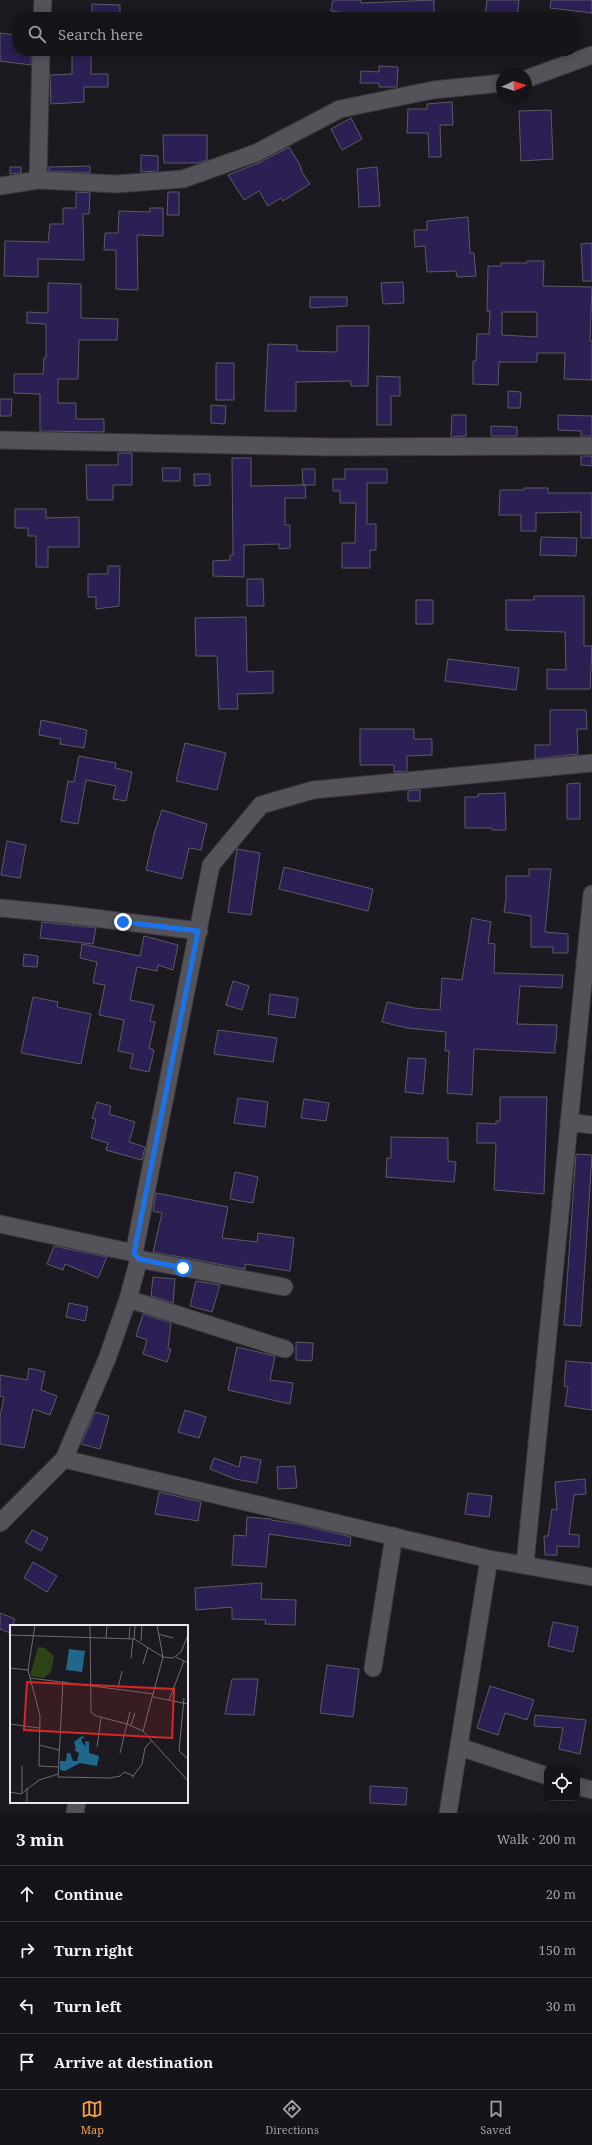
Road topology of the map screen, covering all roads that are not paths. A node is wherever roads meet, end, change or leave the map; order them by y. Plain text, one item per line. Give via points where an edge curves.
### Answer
1 (43, 0) edge
2 (42, 12) edge
3 (592, 55) edge
4 (41, 56) edge
5 (532, 77) edge
6 (496, 84) edge
7 (38, 180) junction
8 (0, 186) edge
9 (0, 440) edge
10 (592, 446) edge
11 (592, 763) edge
12 (592, 894) edge
13 (0, 908) edge
14 (198, 931) junction
15 (569, 1122) junction
16 (592, 1125) edge
17 (0, 1224) edge
18 (137, 1256) junction
19 (284, 1287) dead end
20 (128, 1299) junction
21 (285, 1349) dead end
22 (64, 1459) junction
23 (0, 1523) edge
24 (394, 1536) junction
25 (489, 1558) junction
26 (525, 1564) junction
27 (592, 1577) edge
28 (373, 1668) dead end
29 (460, 1747) junction
30 (544, 1775) edge
31 (580, 1787) edge
32 (592, 1790) edge
33 (77, 1803) edge
34 (75, 1813) edge
35 (448, 1813) edge

1 - 2 street
3 - 5 street
4 - 7 street
6 - 7 street via 434,90 340,109 256,153 183,179 116,184
7 - 8 street
9 - 10 street via 330,447
11 - 14 street via 313,790 261,805 211,865
12 - 15 street
13 - 14 street
14 - 18 street
15 - 16 street
15 - 26 street
17 - 18 street
18 - 19 street
18 - 20 street
20 - 21 street
20 - 22 street via 107,1359
22 - 23 street
22 - 24 street
24 - 25 street
24 - 28 street
25 - 26 street
25 - 29 street
26 - 27 street
29 - 30 street
29 - 35 street
31 - 32 street
33 - 34 street

